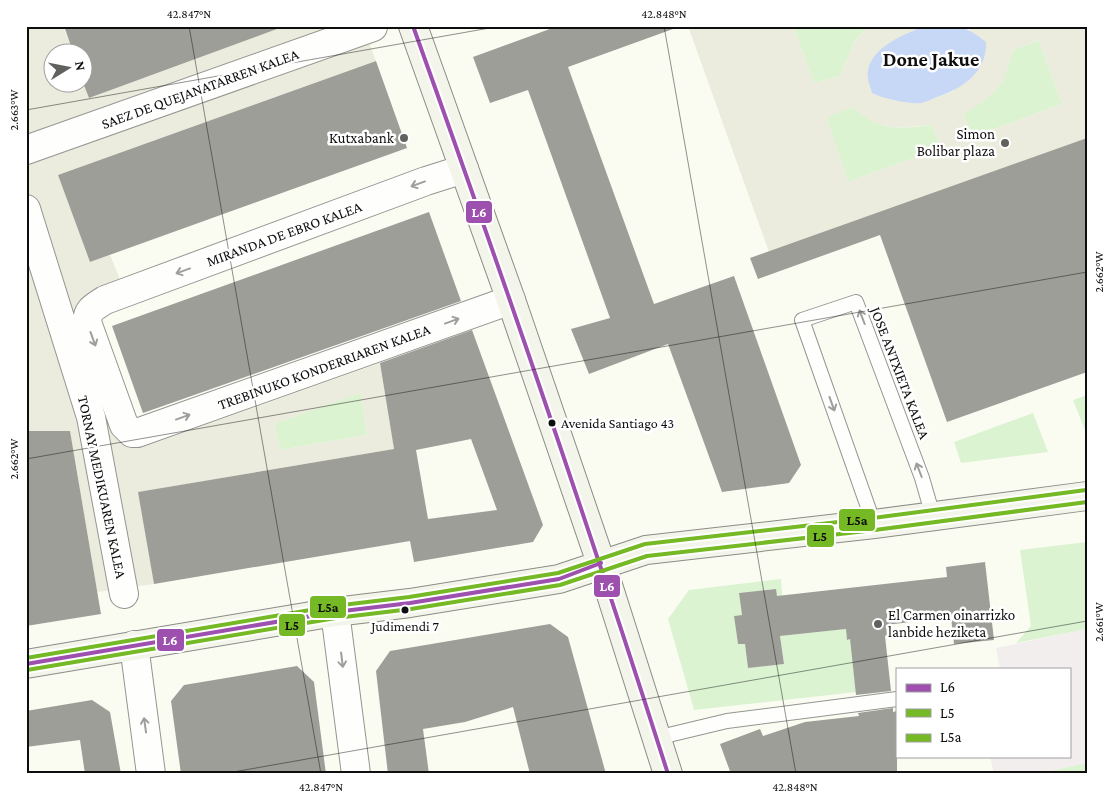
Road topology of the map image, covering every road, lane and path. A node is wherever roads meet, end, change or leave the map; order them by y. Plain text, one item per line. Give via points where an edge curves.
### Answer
1 (413, 26) edge
2 (373, 27) edge
3 (26, 150) edge
4 (464, 169) junction
5 (26, 209) edge
6 (105, 300) joint
7 (511, 300) junction
8 (138, 433) joint
9 (1087, 496) edge
10 (933, 516) junction
11 (874, 524) junction
12 (601, 564) junction
13 (124, 594) dead end
14 (335, 612) junction
15 (134, 645) junction
16 (26, 664) edge
17 (896, 699) edge
18 (656, 738) junction
19 (151, 774) edge
20 (356, 774) edge
21 (668, 774) edge

1 - 4 main road
2 - 3 street, SAEZ DE QUEJANATARREN KALEA
4 -> 6 street, MIRANDA DE EBRO KALEA
4 - 7 main road
5 - 13 street, TORNAY MEDIKUAREN KALEA via 91,417
6 -> 8 street, TORNAY MEDIKUAREN KALEA via 88,313 88,325 124,425 132,433
8 -> 7 street, TREBINUKO KONDERRIAREN KALEA
7 - 12 main road
9 - 10 main road
10 - 11 main road
10 -> 11 lane, JOSE ANTXIETA KALEA via 922,478 856,302 802,320
11 - 12 main road via 646,550
12 - 14 main road via 559,579
12 - 18 main road
14 - 15 main road
14 -> 20 street
15 - 16 main road
19 -> 15 street
17 - 18 lane via 727,721
18 - 21 main road

